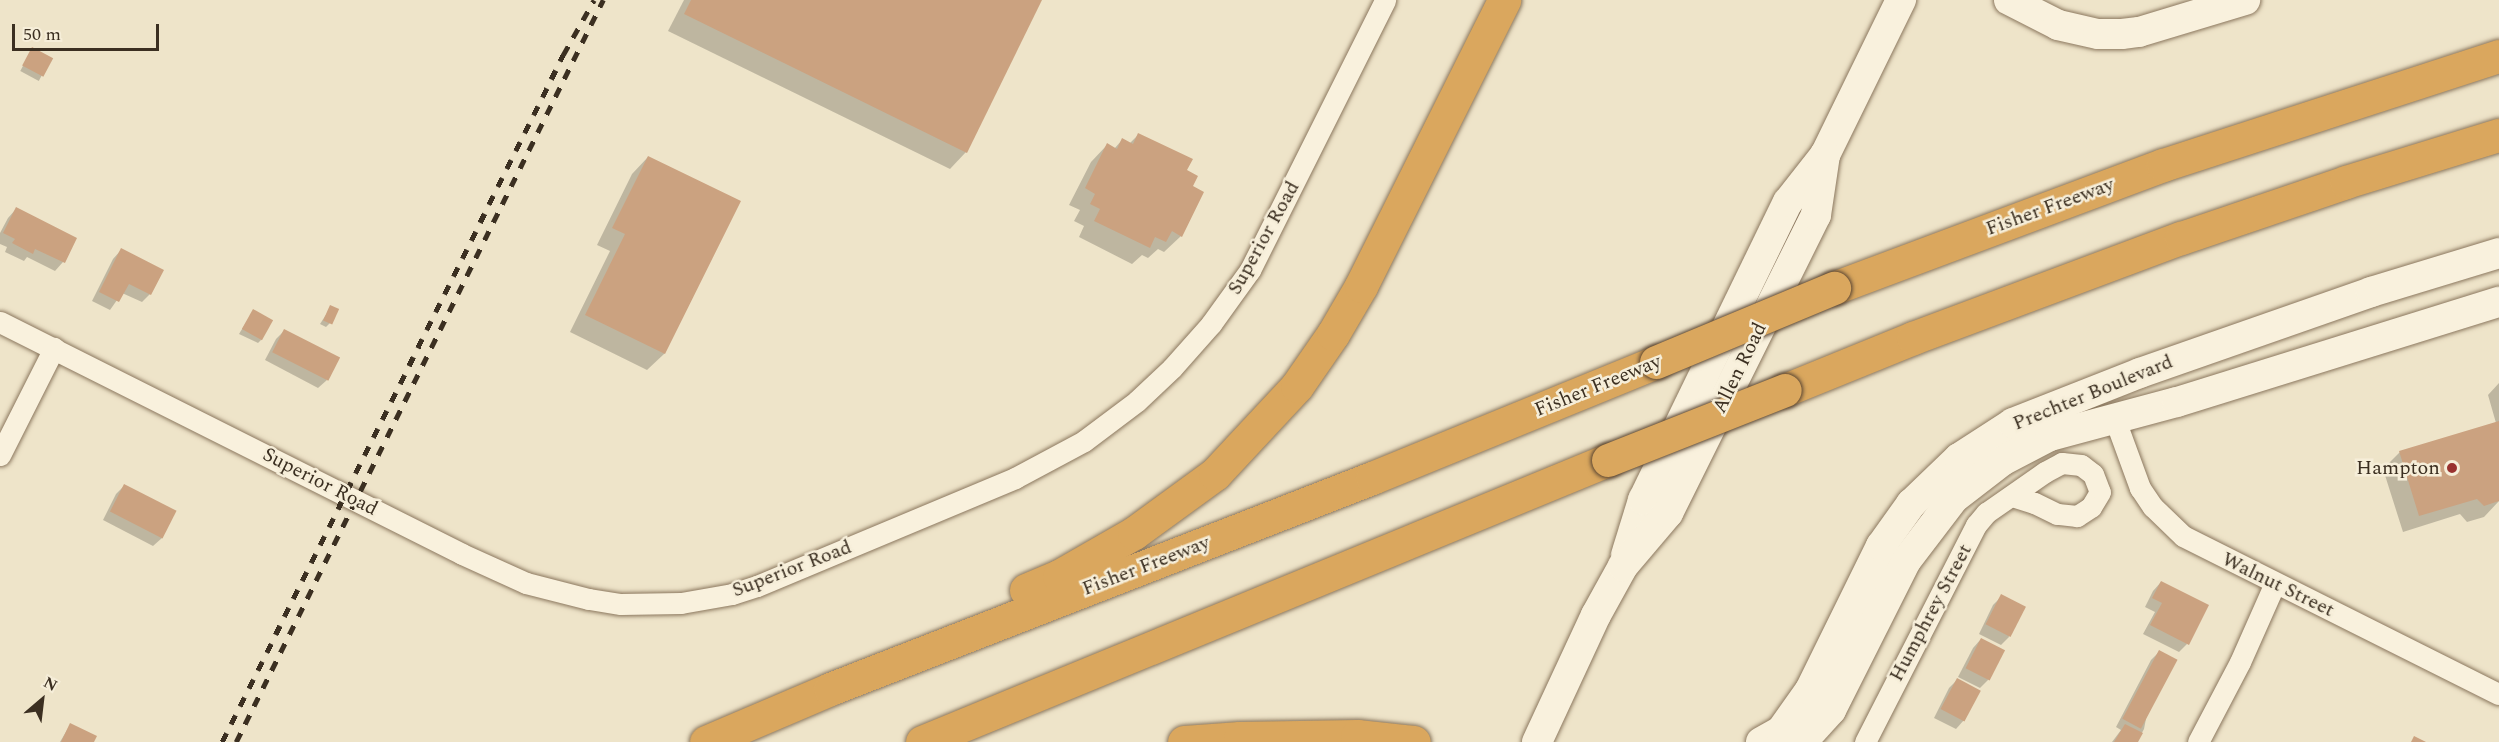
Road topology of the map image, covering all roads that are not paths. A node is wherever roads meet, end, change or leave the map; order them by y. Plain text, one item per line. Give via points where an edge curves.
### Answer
1 (1385, 0) edge
2 (1504, 0) edge
3 (1901, 0) edge
4 (2010, 0) edge
5 (2245, 0) edge
6 (2499, 56) edge
7 (2499, 135) edge
8 (2492, 255) edge
9 (2371, 292) junction
10 (2499, 302) edge
11 (0, 322) edge
12 (2381, 338) junction
13 (54, 348) junction
14 (2114, 417) junction
15 (0, 455) edge
16 (2012, 496) dead end
17 (2275, 583) junction
18 (830, 689) junction
19 (2499, 694) edge
20 (706, 742) edge
21 (922, 742) edge
22 (1185, 742) edge
23 (1414, 742) edge
24 (1537, 742) edge
25 (1761, 742) edge
26 (1802, 742) edge
27 (1865, 742) edge
28 (2198, 742) edge

1 - 13 street, Superior Road via 1250,270 1212,324 1137,401 1083,441 1015,478 732,594 681,603 621,604 526,583
2 - 18 highway via 1333,334 1257,432 1215,474 1134,533 1059,576 939,628
3 - 24 main road, Allen Road via 1825,155 1816,215 1668,513 1623,566
4 - 5 main road via 2058,25 2098,34 2122,34
6 - 18 highway, Fisher Freeway, bridge via 2163,165 1834,288 1372,478
7 - 21 highway, bridge via 2181,238 1913,338
8 - 9 main road, Prechter Boulevard
8 - 10 main road via 2478,279 2481,292
9 - 12 main road
9 - 25 main road, Prechter Boulevard via 2140,373 2013,423 1959,458 1911,504 1887,538 1810,690 1781,731
10 - 12 main road, Prechter Boulevard
11 - 13 street, Superior Road
12 - 14 main road, Prechter Boulevard via 2177,402
13 - 15 street
14 - 17 street, Walnut Street via 2140,488 2169,525 2208,550
14 - 26 main road, Prechter Boulevard via 2050,436 2002,461 1954,498 1906,561 1831,710
16 - 27 street, Humphrey Street via 1986,513 1976,525
17 - 19 street, Walnut Street
17 - 28 street
18 - 20 highway, Fisher Freeway
22 - 23 highway via 1358,736

